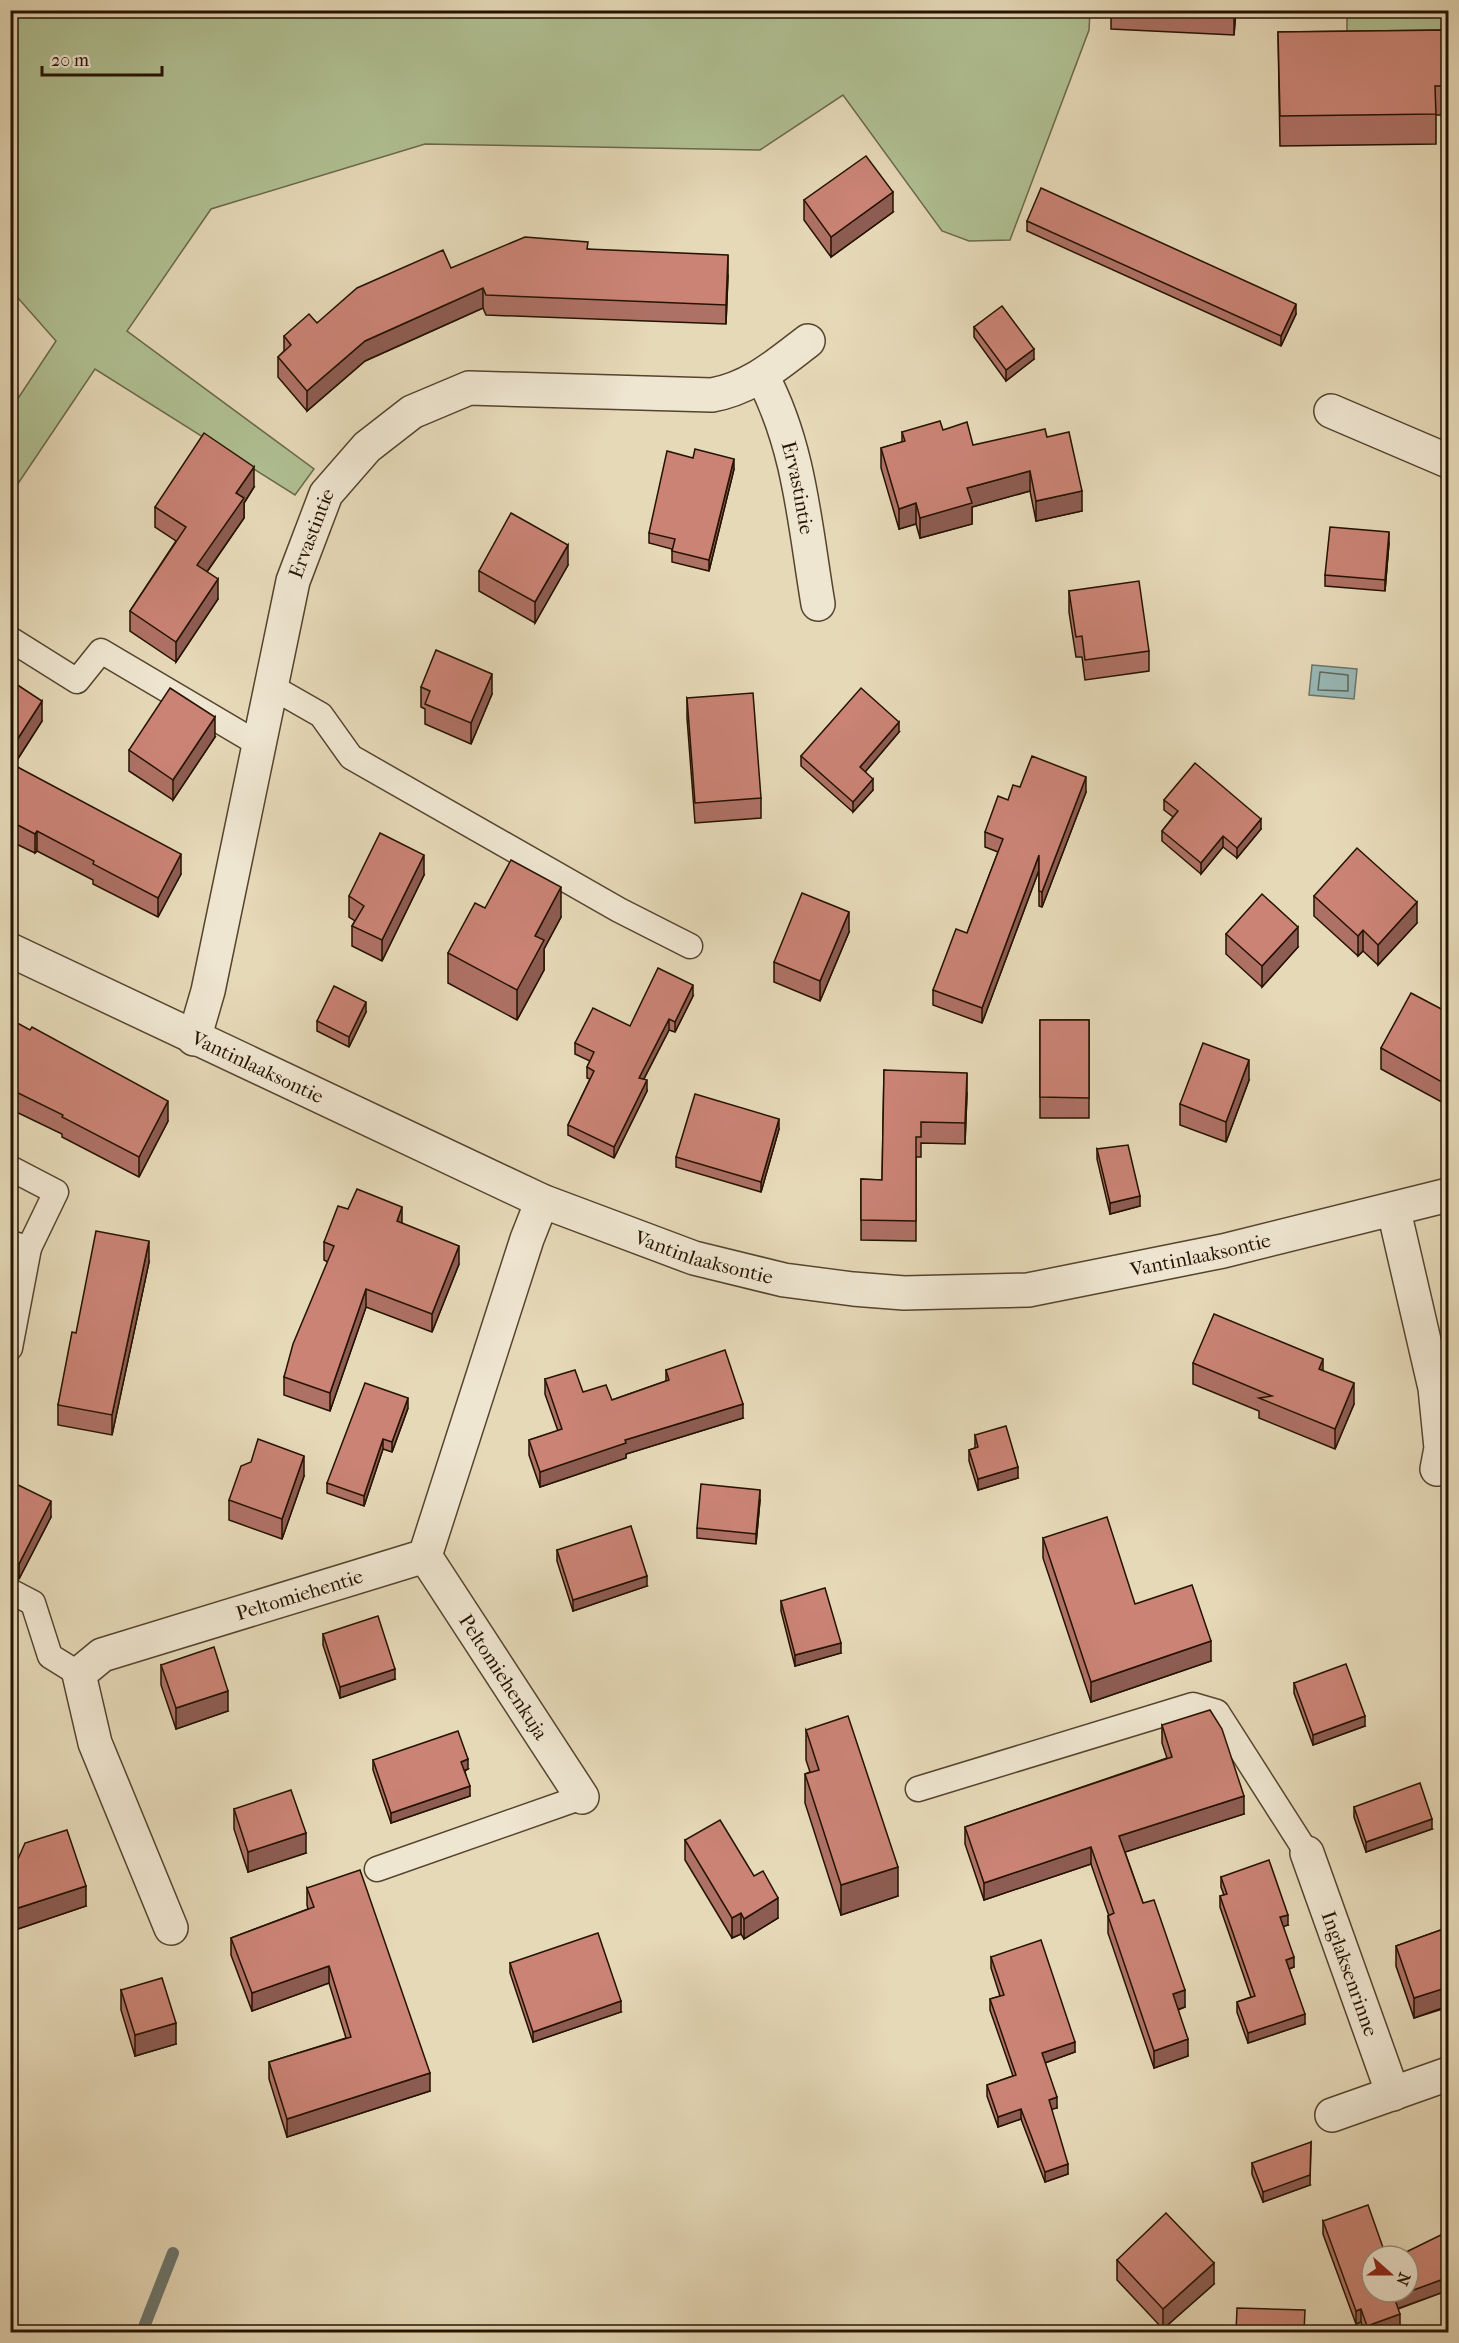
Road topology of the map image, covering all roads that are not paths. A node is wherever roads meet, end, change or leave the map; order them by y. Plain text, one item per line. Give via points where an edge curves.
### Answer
1 (808, 341) dead end
2 (762, 376) junction
3 (1331, 411) dead end
4 (1449, 461) edge
5 (818, 604) dead end
6 (10, 639) edge
7 (272, 687) junction
8 (260, 745) junction
9 (690, 946) dead end
10 (10, 950) edge
11 (194, 1038) junction
12 (10, 1168) edge
13 (1449, 1196) edge
14 (542, 1201) junction
15 (1394, 1211) junction
16 (20, 1246) edge
17 (10, 1348) edge
18 (1437, 1469) dead end
19 (425, 1556) junction
20 (10, 1591) edge
21 (79, 1674) junction
22 (918, 1789) dead end
23 (582, 1797) joint
24 (1307, 1853) joint
25 (377, 1869) dead end
26 (171, 1928) dead end
27 (1449, 2074) edge
28 (1393, 2094) junction
29 (1332, 2115) dead end

1 - 2 street, Ervastintie
2 - 5 street, Ervastintie via 794,456
2 - 7 street, Ervastintie via 733,391 712,395 469,388 412,412 367,447 326,494 293,581
3 - 4 street
6 - 8 lane via 77,681 101,651
7 - 8 street, Ervastintie
7 - 9 lane via 321,715 351,757 619,910
8 - 11 street, Ervastintie via 208,991
10 - 11 street, Vantinlaaksontie
11 - 14 street, Vantinlaaksontie
12 - 16 lane via 56,1192
13 - 15 street, Vantinlaaksontie
14 - 15 street, Vantinlaaksontie via 693,1258 733,1269 799,1283 904,1293 1028,1290 1223,1251
14 - 19 street
15 - 18 street via 1435,1388 1441,1448
16 - 17 lane
19 - 21 street, Peltomiehentie via 102,1655
19 - 23 street, Peltomiehenkuja
20 - 21 lane via 33,1603 50,1656
21 - 26 street via 95,1743
22 - 24 lane via 1193,1705 1217,1712
23 - 25 lane
24 - 28 street, Inglaksenrinne
27 - 28 street
28 - 29 street

